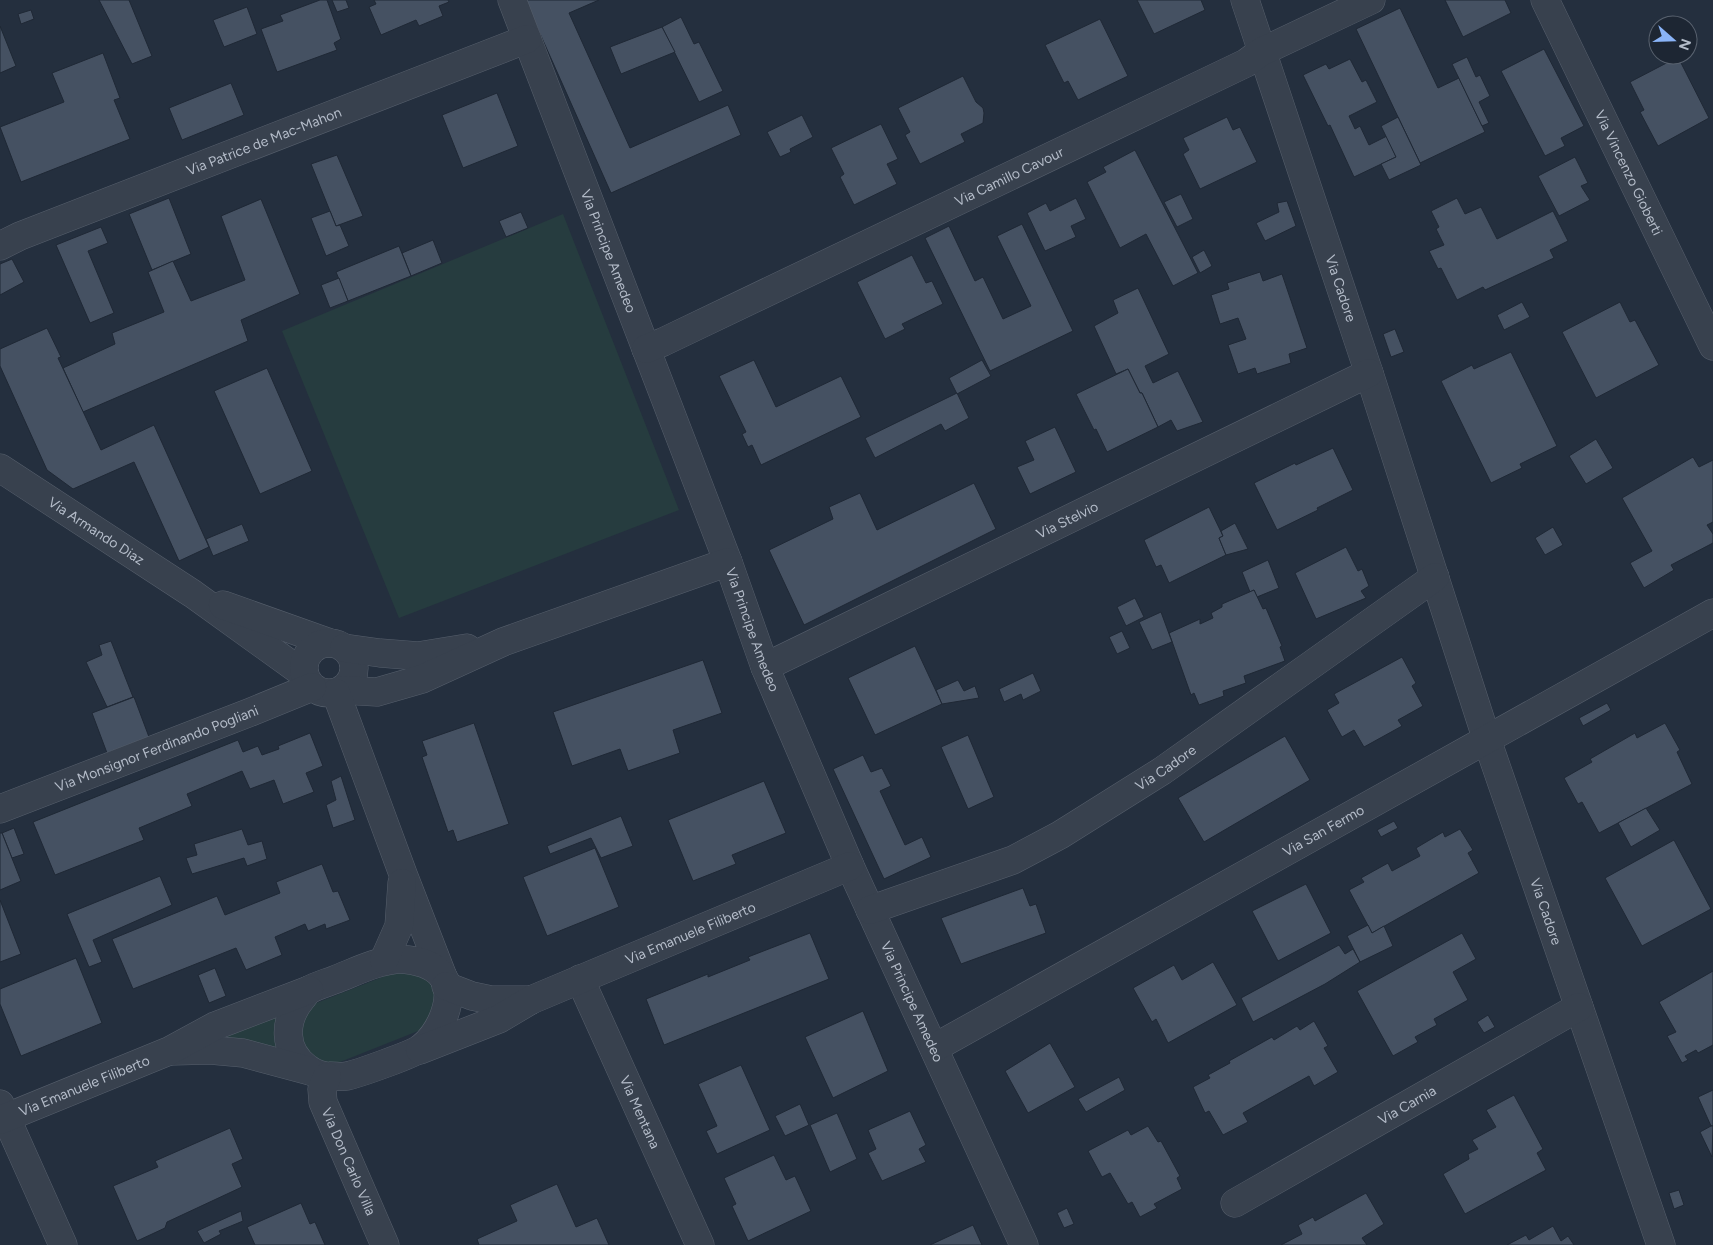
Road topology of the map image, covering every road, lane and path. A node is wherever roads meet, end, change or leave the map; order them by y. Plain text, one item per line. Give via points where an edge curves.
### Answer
1 (512, 0) edge
2 (1245, 0) edge
3 (1371, 0) edge
4 (1545, 0) edge
5 (527, 39) junction
6 (1261, 52) junction
7 (0, 246) edge
8 (1713, 346) edge
9 (646, 349) junction
10 (1369, 373) junction
11 (0, 468) edge
12 (728, 562) junction
13 (1435, 577) junction
14 (193, 594) junction
15 (1713, 613) edge
16 (503, 642) junction
17 (337, 645) junction
18 (765, 667) junction
19 (324, 686) junction
20 (1487, 740) junction
21 (0, 809) edge
22 (850, 866) junction
23 (402, 874) junction
24 (870, 910) junction
25 (384, 960) junction
26 (580, 979) junction
27 (444, 981) junction
28 (309, 990) junction
29 (531, 1000) junction
30 (1579, 1007) junction
31 (934, 1048) junction
32 (420, 1050) junction
33 (169, 1051) junction
34 (318, 1074) junction
35 (2, 1113) edge
36 (1234, 1203) dead end
37 (63, 1245) edge
38 (385, 1245) edge
39 (700, 1245) edge
40 (1024, 1245) edge
41 (1660, 1245) edge

1 - 5 street, Via Principe Amedeo
2 - 6 street, Via Cadore
3 - 6 street, Via Camillo Cavour
4 - 8 street, Via Vincenzo Gioberti
5 - 7 street, Via Patrice de Mac-Mahon
5 - 9 street, Via Principe Amedeo
6 - 9 street, Via Camillo Cavour via 1246,63
6 - 10 street, Via Cadore
9 - 12 street, Via Principe Amedeo
10 - 13 street, Via Cadore
10 - 18 street, Via Stelvio
11 - 14 street, Via Armando Diaz
12 - 16 street, Via Monsignor Ferdinando Pogliani
12 - 18 street, Via Principe Amedeo
13 - 20 street, Via Cadore
13 - 24 street, Via Cadore via 1162,771 1060,835 1013,860
14 - 17 street, Via Armando Diaz
14 - 19 street, Via Armando Diaz
15 - 20 street, Via San Fermo
16 - 17 street, Via Monsignor Ferdinando Pogliani via 418,656
16 - 19 street, Via Monsignor Ferdinando Pogliani via 422,679 377,692
17 - 19 street via 352,657 351,681
17 - 19 street via 315,646 305,658
18 - 22 street, Via Principe Amedeo
19 - 21 street, Via Monsignor Ferdinando Pogliani
19 - 23 street
20 - 30 street, Via Cadore
20 - 31 street, Via San Fermo
22 - 24 street, Via Principe Amedeo
22 - 26 street, Via Emanuele Filiberto
23 - 25 street via 399,926
23 - 27 street
24 - 31 street, Via Principe Amedeo
25 - 27 street via 419,962 434,969
25 - 28 street
26 - 29 street, Via Emanuele Filiberto
26 - 39 street, Via Mentana
27 - 29 street via 472,996 491,1000
27 - 32 street via 445,1016 432,1038
28 - 33 street via 214,1026
28 - 34 street via 292,1014 288,1031 290,1049 298,1061
29 - 32 street, Via Emanuele Filiberto via 499,1019
30 - 36 street, Via Carnia
30 - 41 street, Via Cadore
31 - 40 street, Via Principe Amedeo
32 - 34 street via 346,1076
33 - 34 street via 243,1053
33 - 35 street, Via Emanuele Filiberto
34 - 38 street, Via Don Carlo Villa via 323,1102
35 - 37 street

